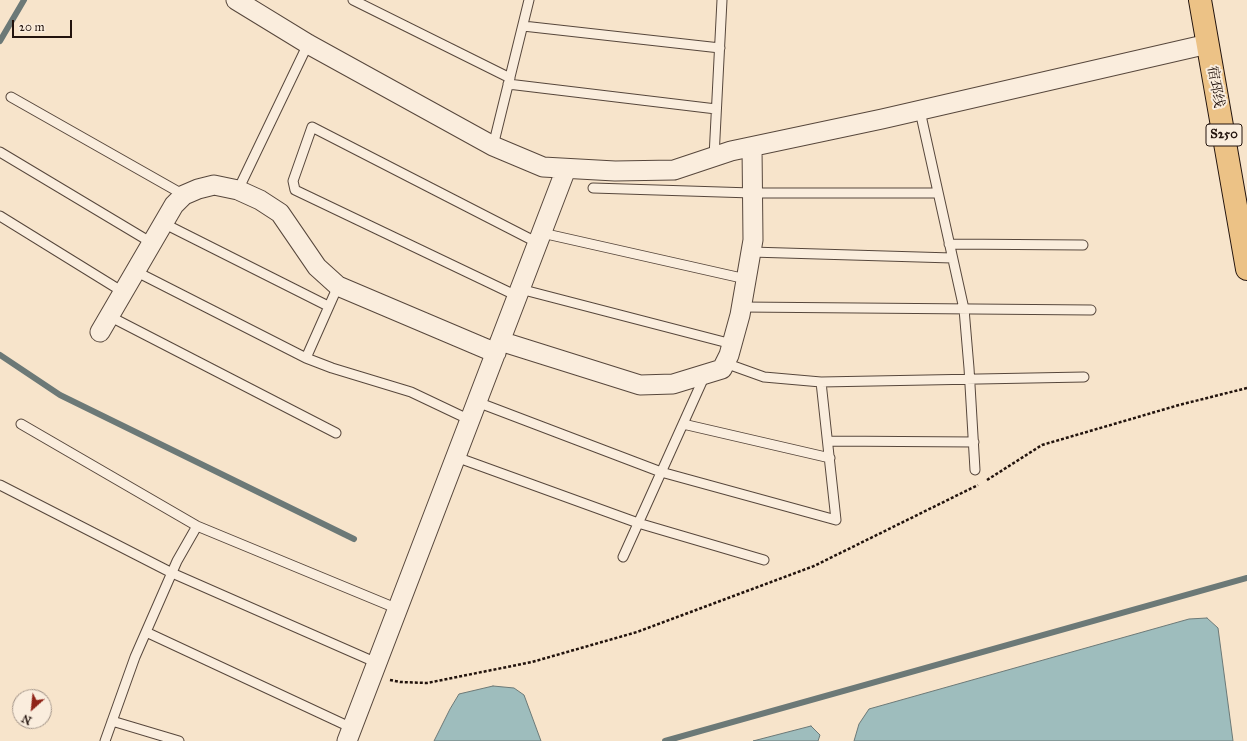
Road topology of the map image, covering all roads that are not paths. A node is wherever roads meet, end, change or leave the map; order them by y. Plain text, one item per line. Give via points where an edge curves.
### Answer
1 (236, 0) edge
2 (353, 0) edge
3 (529, 0) edge
4 (722, 0) edge
5 (1200, 0) edge
6 (523, 26) junction
7 (308, 44) junction
8 (1208, 44) junction
9 (720, 48) junction
10 (509, 81) junction
11 (11, 97) dead end
12 (716, 109) junction
13 (920, 111) junction
14 (493, 146) junction
15 (752, 147) junction
16 (0, 152) edge
17 (714, 157) junction
18 (566, 169) junction
19 (593, 188) dead end
20 (238, 190) junction
21 (752, 193) junction
22 (938, 193) junction
23 (184, 195) junction
24 (0, 216) edge
25 (163, 223) junction
26 (540, 238) junction
27 (152, 243) junction
28 (949, 244) junction
29 (1084, 245) dead end
30 (751, 252) junction
31 (952, 258) junction
32 (1247, 269) edge
33 (135, 271) junction
34 (746, 279) junction
35 (338, 286) junction
36 (123, 292) junction
37 (519, 292) junction
38 (328, 306) junction
39 (742, 307) junction
40 (964, 309) junction
41 (1091, 310) dead end
42 (105, 324) joint
43 (732, 344) junction
44 (498, 347) junction
45 (306, 358) junction
46 (725, 363) junction
47 (706, 374) junction
48 (1084, 377) dead end
49 (970, 379) junction
50 (821, 382) junction
51 (477, 402) junction
52 (470, 420) junction
53 (21, 424) dead end
54 (683, 424) junction
55 (336, 434) dead end
56 (828, 441) junction
57 (974, 442) junction
58 (456, 456) junction
59 (830, 458) junction
60 (975, 470) dead end
61 (662, 472) junction
62 (0, 485) edge
63 (638, 523) junction
64 (198, 526) junction
65 (623, 557) dead end
66 (764, 560) dead end
67 (172, 573) junction
68 (398, 609) junction
69 (146, 632) junction
70 (375, 669) junction
71 (112, 721) junction
72 (350, 734) edge
73 (104, 741) edge
74 (179, 741) edge

1 - 7 street
2 - 10 lane
3 - 6 lane
4 - 9 lane
5 - 8 main road, 宿邳线 / S250
6 - 9 lane
6 - 10 lane
7 - 14 street
7 - 20 lane
8 - 13 street
8 - 32 main road, 宿邳线 / S250
9 - 12 lane
10 - 12 lane
10 - 14 lane
11 - 23 lane
12 - 17 lane
13 - 15 street
13 - 22 lane
14 - 18 street via 543,167
15 - 17 street
15 - 21 street
16 - 27 lane
17 - 18 street via 674,170
18 - 26 street
19 - 21 lane
20 - 23 street via 214,185
20 - 35 street via 280,213 317,267
21 - 22 lane
21 - 30 street
22 - 28 lane
23 - 25 street
24 - 36 lane
25 - 27 street
25 - 38 lane
26 - 34 lane
26 - 37 street
26 - 37 lane via 312,127 293,181 295,190
27 - 33 street
28 - 29 lane
28 - 31 lane
30 - 31 lane
30 - 34 street
31 - 40 lane
33 - 36 street
33 - 45 lane
34 - 39 street
35 - 38 lane
35 - 44 street
36 - 42 street
37 - 43 lane
37 - 44 street
38 - 45 lane
39 - 40 lane
39 - 43 street
40 - 41 lane
40 - 49 lane
42 - 55 lane
43 - 46 street
44 - 47 street via 640,385 673,384
44 - 51 street
45 - 52 lane via 411,392
46 - 47 street via 722,369
46 - 50 lane via 764,377
47 - 54 lane
48 - 49 lane
49 - 50 lane
49 - 57 lane
50 - 56 lane
51 - 52 street
51 - 61 lane
52 - 58 street
53 - 64 lane
54 - 59 lane
54 - 61 lane
56 - 57 lane
56 - 59 lane
57 - 60 lane
58 - 63 lane
58 - 68 street
59 - 61 lane via 836,520
61 - 63 lane
62 - 67 lane
63 - 65 lane
63 - 66 lane
64 - 67 lane
64 - 68 lane
67 - 69 lane
67 - 70 lane
68 - 70 street
69 - 71 lane
69 - 72 lane
70 - 72 street
71 - 73 lane
71 - 74 lane

